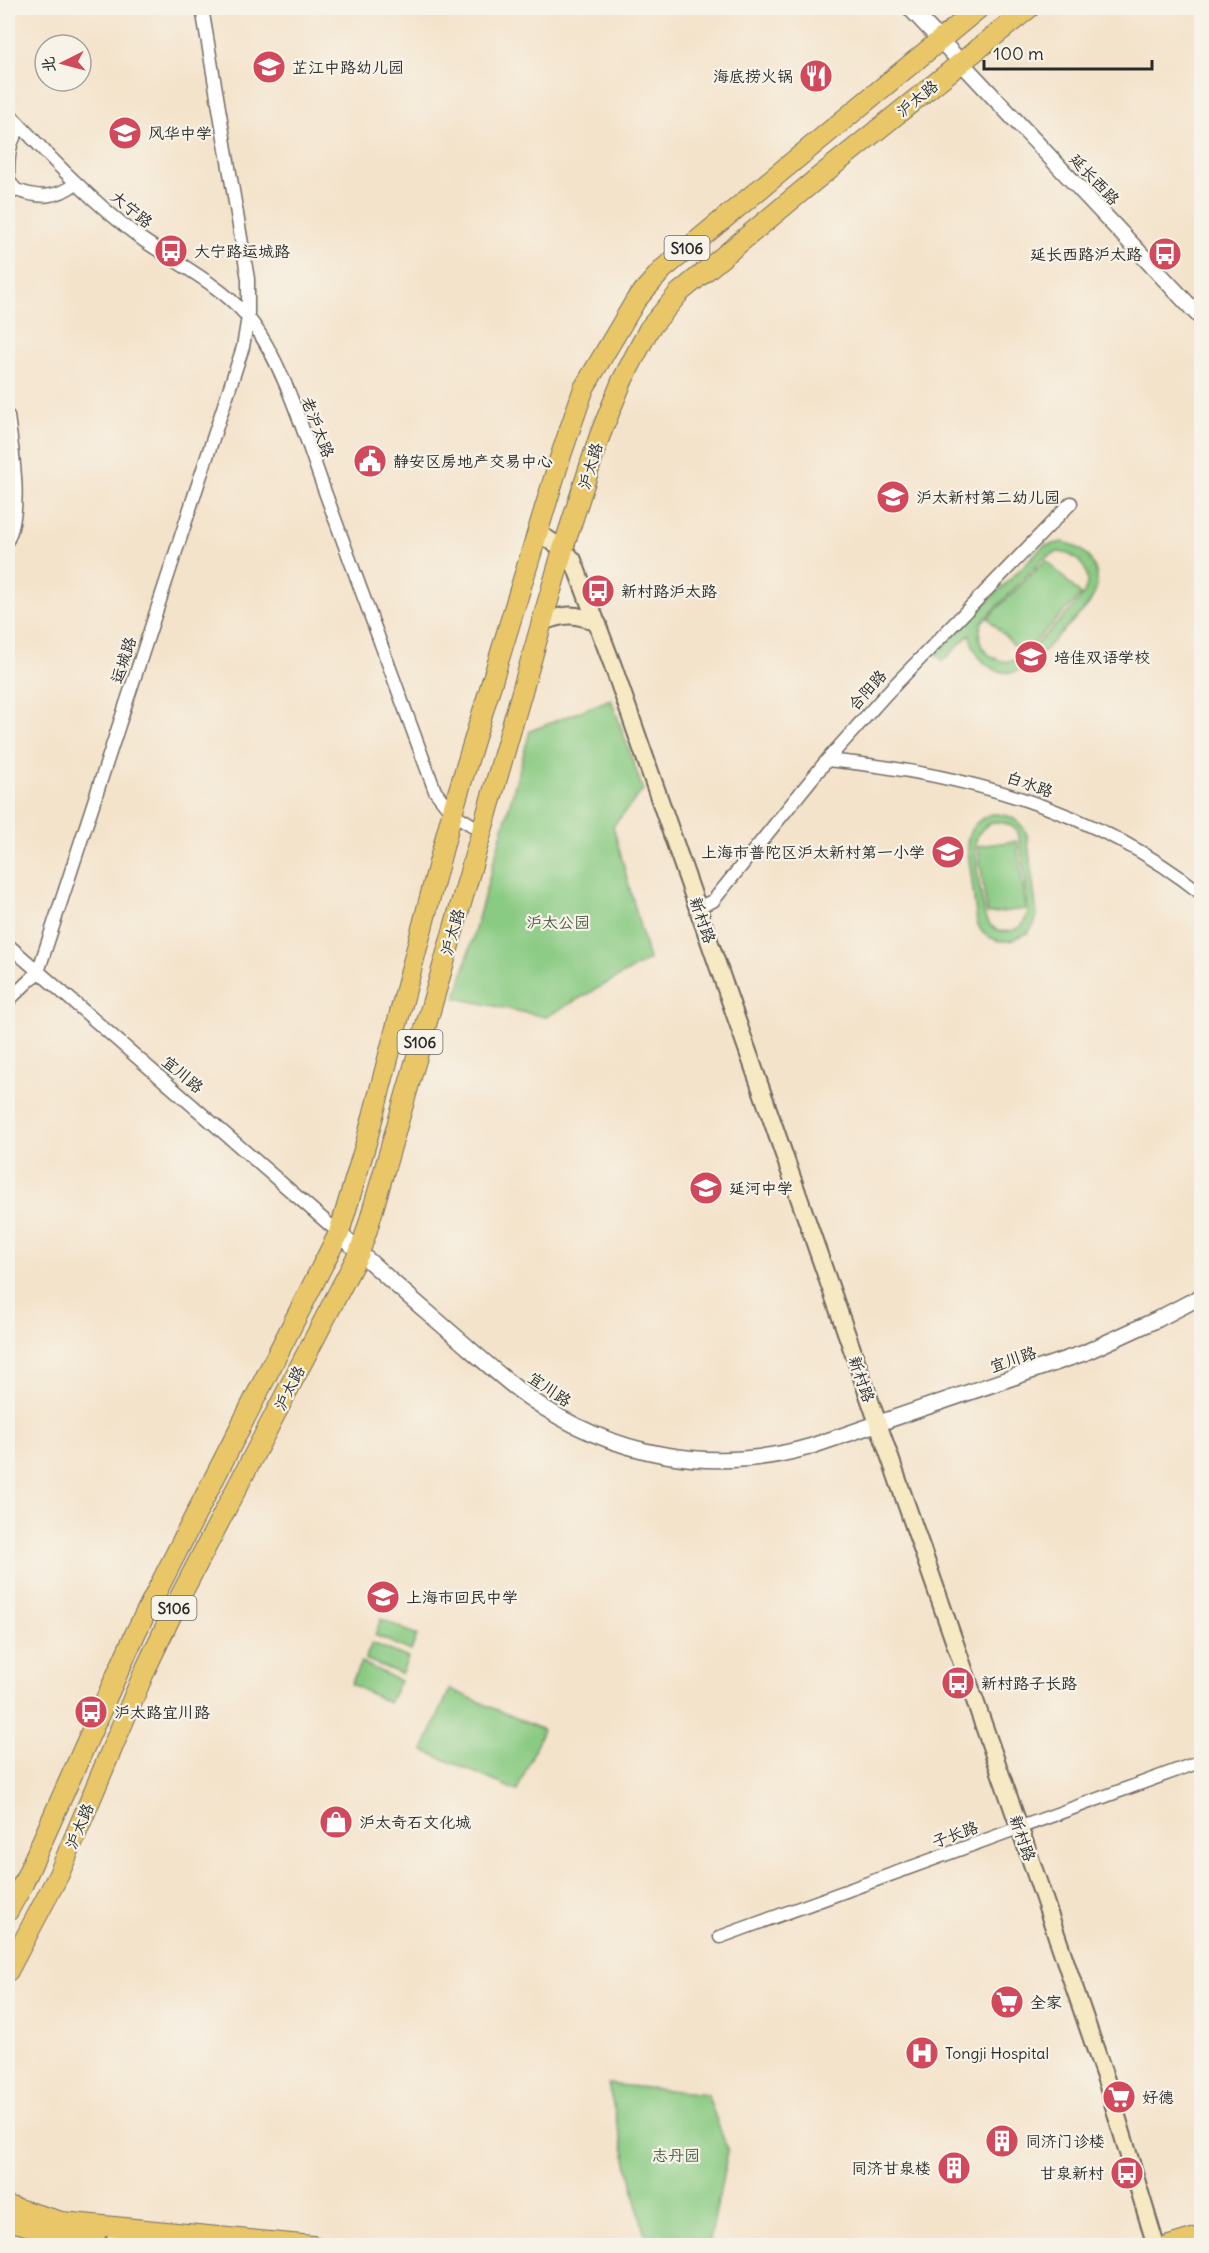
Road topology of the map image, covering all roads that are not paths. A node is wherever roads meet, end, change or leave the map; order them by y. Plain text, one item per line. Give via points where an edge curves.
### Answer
1 (202, 8) edge
2 (910, 8) edge
3 (979, 8) edge
4 (1029, 8) edge
5 (939, 40) junction
6 (961, 63) junction
7 (8, 112) edge
8 (21, 127) junction
9 (8, 170) edge
10 (76, 183) junction
11 (12, 193) edge
12 (248, 317) junction
13 (1202, 319) edge
14 (8, 416) edge
15 (1071, 503) dead end
16 (537, 532) junction
17 (8, 539) edge
18 (563, 549) junction
19 (542, 622) junction
20 (598, 624) junction
21 (827, 760) junction
22 (452, 813) junction
23 (480, 830) junction
24 (1202, 894) edge
25 (698, 907) junction
26 (8, 945) edge
27 (38, 972) junction
28 (8, 1001) edge
29 (339, 1233) junction
30 (359, 1253) junction
31 (1202, 1296) edge
32 (878, 1425) junction
33 (1202, 1761) edge
34 (1020, 1829) junction
35 (8, 1911) edge
36 (720, 1937) dead end
37 (8, 1971) edge
38 (8, 2206) edge
39 (8, 2220) edge
40 (1202, 2236) edge
41 (113, 2243) edge
42 (173, 2246) edge
43 (313, 2246) edge
44 (1156, 2246) edge
45 (1169, 2246) edge

1 - 12 street, 老沪太路 via 248,279
2 - 5 street, 延长西路
3 - 5 main road, 沪太路 / S106
4 - 6 main road, 沪太路 / S106
5 - 6 street, 延长西路
5 - 16 main road, 沪太路 / S106 via 707,231 663,269 636,300 584,388
6 - 13 street, 延长西路
6 - 18 main road, 沪太路 / S106 via 679,293 648,329 600,435
7 - 8 street, 大宁路
8 - 9 street via 9,147
8 - 10 street, 大宁路
9 - 11 street
10 - 11 street via 58,195
10 - 12 street, 大宁路 via 142,239
12 - 22 street, 老沪太路 via 283,381 435,791
12 - 27 street, 运城路 via 239,362
14 - 17 street via 15,504
15 - 21 street, 合阳路
16 - 18 main road, 新村路
16 - 22 main road, 沪太路 / S106
18 - 19 main road, 沪太路 / S106
18 - 20 main road, 新村路 via 575,565
19 - 20 main road via 562,615 584,616
19 - 23 main road, 沪太路 / S106
20 - 25 main road, 新村路
21 - 24 street, 白水路 via 922,772 1022,797 1137,849
21 - 25 street, 合阳路 via 713,901
22 - 23 street, 老沪太路
22 - 29 main road, 沪太路 / S106
23 - 30 main road, 沪太路 / S106
25 - 32 main road, 新村路
26 - 27 street, 宜川路
27 - 28 street, 运城路
27 - 29 street, 宜川路
29 - 30 street, 宜川路
29 - 35 main road, 沪太路 / S106 via 136,1632
30 - 32 street, 宜川路 via 526,1396 565,1420 625,1446 683,1459 748,1460 787,1454
30 - 37 main road, 沪太路 / S106 via 175,1607 59,1874
31 - 32 street, 宜川路 via 1084,1353
32 - 34 main road, 新村路
33 - 34 street, 子长路
34 - 36 street, 子长路
34 - 44 main road, 新村路 via 1107,2083
38 - 43 main road via 62,2222
39 - 41 main road via 61,2235
40 - 45 main road
41 - 42 main road

